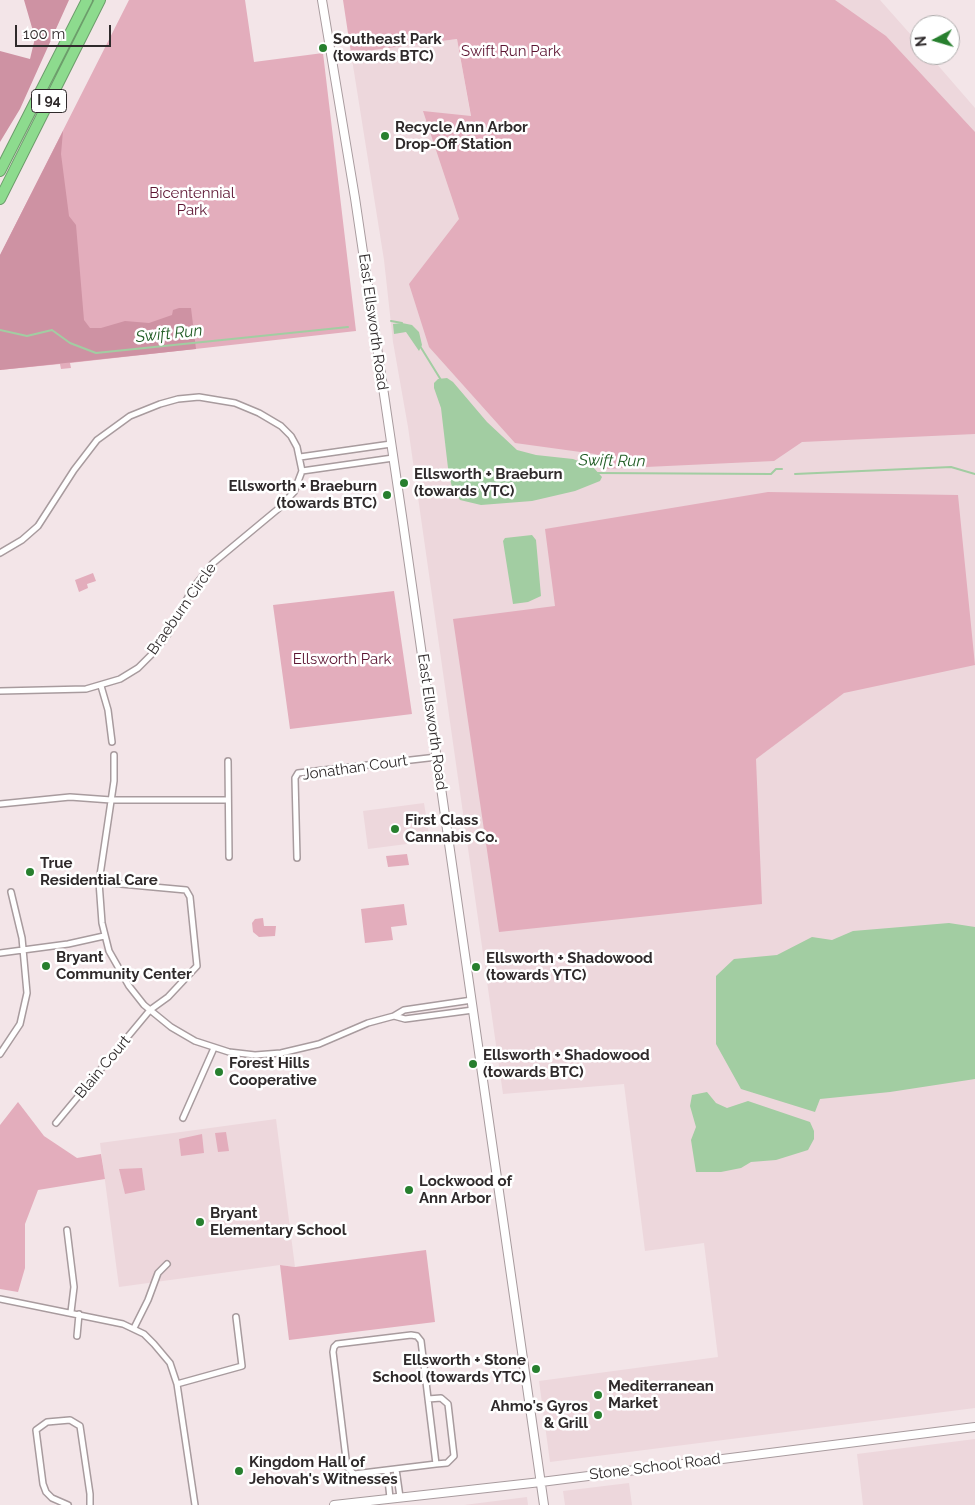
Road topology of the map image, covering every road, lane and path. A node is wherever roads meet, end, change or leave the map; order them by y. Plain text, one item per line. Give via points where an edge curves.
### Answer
1 (87, 0) edge
2 (100, 0) edge
3 (322, 0) edge
4 (0, 171) edge
5 (0, 199) edge
6 (391, 444) junction
7 (300, 457) junction
8 (393, 458) junction
9 (302, 471) junction
10 (0, 553) edge
11 (101, 686) junction
12 (0, 690) edge
13 (112, 742) dead end
14 (114, 755) dead end
15 (437, 757) junction
16 (228, 761) dead end
17 (111, 800) junction
18 (228, 800) junction
19 (0, 804) edge
20 (229, 857) dead end
21 (297, 858) dead end
22 (99, 882) junction
23 (11, 892) dead end
24 (104, 936) junction
25 (24, 950) junction
26 (0, 953) edge
27 (472, 1000) junction
28 (150, 1010) junction
29 (473, 1010) junction
30 (394, 1016) junction
31 (214, 1048) junction
32 (0, 1054) edge
33 (183, 1118) dead end
34 (56, 1123) dead end
35 (67, 1230) dead end
36 (167, 1264) dead end
37 (0, 1299) edge
38 (71, 1312) junction
39 (80, 1314) junction
40 (236, 1317) dead end
41 (134, 1328) junction
42 (76, 1336) dead end
43 (177, 1384) junction
44 (428, 1399) junction
45 (975, 1427) edge
46 (436, 1464) junction
47 (396, 1469) junction
48 (387, 1470) junction
49 (541, 1482) junction
50 (400, 1497) junction
51 (390, 1498) junction
52 (68, 1505) edge
53 (90, 1505) edge
54 (195, 1505) edge
55 (334, 1505) edge
56 (544, 1505) edge

1 - 4 highway, I 94
2 - 5 highway, I 94
3 - 6 main road, East Ellsworth Road
6 - 7 street
6 - 8 main road, East Ellsworth Road
7 - 9 street
7 - 10 street via 291,436 282,426 247,408 199,397 160,404 119,422 97,440 38,526
8 - 9 street
8 - 15 main road, East Ellsworth Road
9 - 11 street, Braeburn Circle via 299,482 286,500 228,548 202,575 155,651 128,674
11 - 12 street, Braeburn Circle via 73,690
11 - 13 street
14 - 17 street
15 - 21 street, Jonathan Court via 298,774 295,778
15 - 27 main road, East Ellsworth Road
16 - 18 street
17 - 18 street
17 - 19 street via 70,797
17 - 22 street
18 - 20 street
22 - 24 street
22 - 28 street, Blain Court via 181,888 189,894 197,966 168,997
23 - 25 street
24 - 25 street
24 - 28 street via 122,975
25 - 26 street
25 - 32 street via 25,1006 20,1024
27 - 29 main road, East Ellsworth Road
27 - 30 street via 404,1010
28 - 31 street via 183,1035
28 - 34 street, Blain Court
29 - 30 street via 405,1019
29 - 49 main road, East Ellsworth Road
30 - 31 street via 293,1052 255,1055
31 - 33 street
35 - 38 street via 74,1287
36 - 41 street via 158,1272
37 - 38 street
38 - 39 street
39 - 41 street
39 - 42 street
40 - 43 street via 242,1366
41 - 43 street via 162,1352 170,1363
43 - 54 street
44 - 46 street
44 - 46 street via 441,1398 448,1404 454,1456 447,1463
44 - 48 street via 421,1341 417,1336 411,1334 334,1347 346,1467 354,1474
45 - 49 main road, Stone School Road
46 - 47 street
47 - 48 street
47 - 50 street
48 - 51 street
49 - 50 main road, Stone School Road
49 - 56 main road, East Ellsworth Road
50 - 51 main road, Stone School Road
51 - 55 main road, Stone School Road
52 - 53 street via 52,1498 43,1484 36,1430 47,1422 70,1420 80,1426

